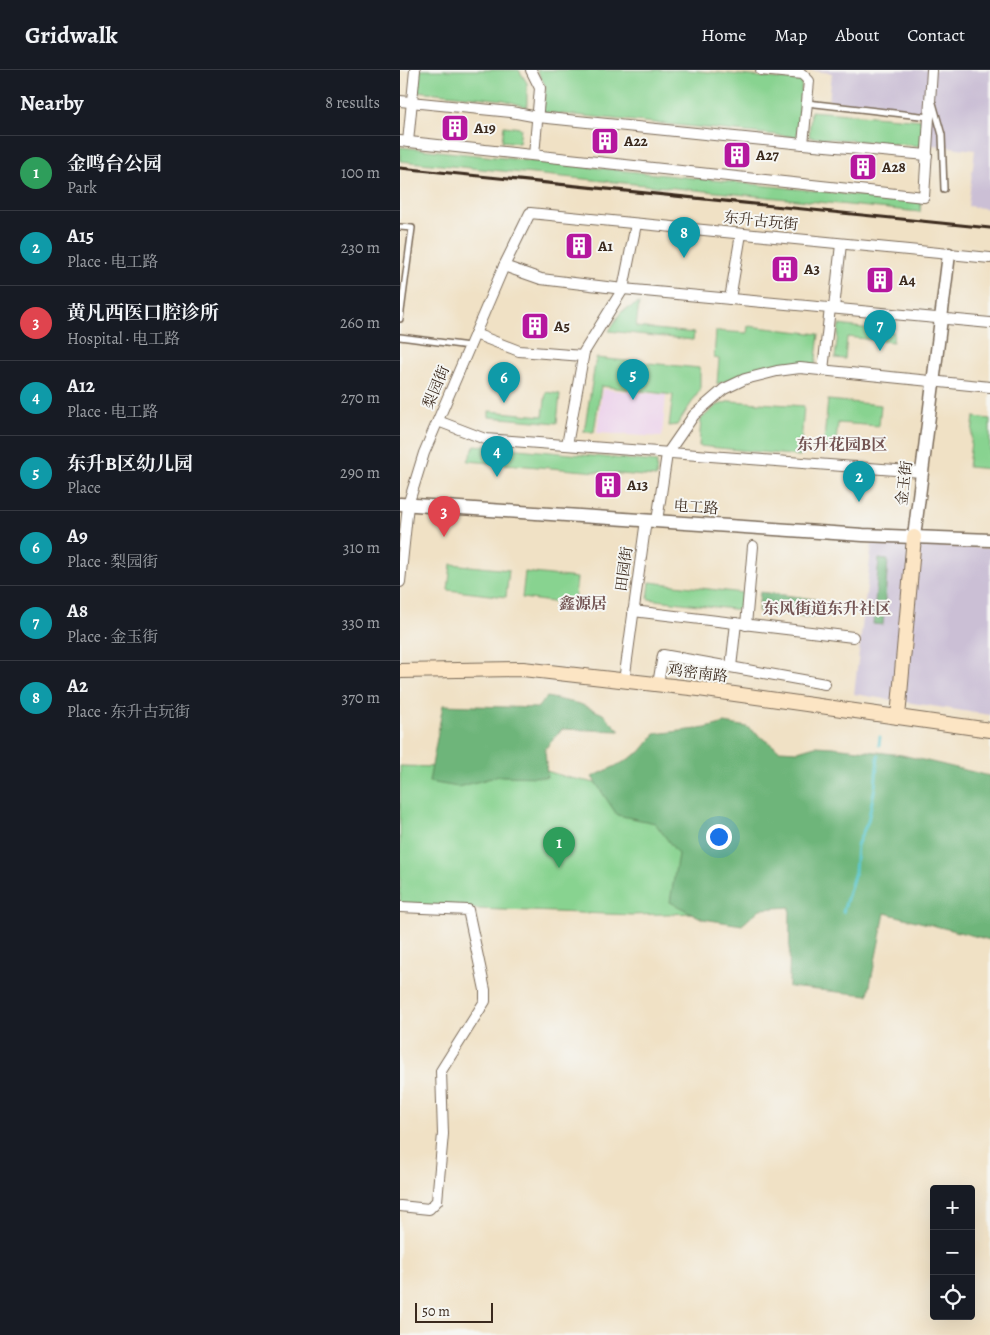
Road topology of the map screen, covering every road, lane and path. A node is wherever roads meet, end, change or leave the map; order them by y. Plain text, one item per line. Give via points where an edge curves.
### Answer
1 (415, 70) edge
2 (531, 70) edge
3 (761, 70) edge
4 (932, 70) edge
5 (930, 96) junction
6 (400, 100) edge
7 (412, 102) junction
8 (807, 103) junction
9 (538, 117) junction
10 (929, 117) junction
11 (404, 142) edge
12 (803, 144) junction
13 (927, 155) junction
14 (534, 156) junction
15 (944, 189) dead end
16 (530, 213) joint
17 (636, 224) junction
18 (400, 227) edge
19 (741, 234) junction
20 (841, 244) junction
21 (949, 254) junction
22 (990, 258) edge
23 (504, 266) junction
24 (623, 289) junction
25 (730, 299) junction
26 (401, 302) edge
27 (832, 308) junction
28 (941, 318) junction
29 (400, 319) edge
30 (990, 323) edge
31 (475, 334) junction
32 (400, 337) edge
33 (470, 346) junction
34 (583, 356) junction
35 (823, 370) junction
36 (933, 381) junction
37 (990, 387) edge
38 (438, 421) junction
39 (567, 445) junction
40 (667, 454) junction
41 (922, 472) junction
42 (404, 504) edge
43 (651, 521) junction
44 (914, 537) junction
45 (990, 540) edge
46 (753, 546) dead end
47 (400, 582) edge
48 (633, 612) junction
49 (741, 624) junction
50 (853, 637) dead end
51 (732, 668) junction
52 (400, 671) edge
53 (624, 680) junction
54 (658, 684) junction
55 (825, 684) dead end
56 (898, 717) junction
57 (990, 730) edge
58 (400, 907) edge
59 (400, 1206) edge

1 - 7 street
2 - 9 street via 540,88
3 - 8 street via 802,74 809,81
4 - 5 street
5 - 10 street
5 - 15 lane via 942,135
6 - 7 street
7 - 9 street
7 - 11 street
8 - 10 lane
8 - 12 street
9 - 12 street
9 - 14 street
10 - 13 street
11 - 14 street
12 - 13 street
13 - 14 street via 924,197
16 - 17 street, 东升古玩街
16 - 23 street, 梨园街
17 - 19 street, 东升古玩街
17 - 24 street
18 - 26 lane via 412,228
19 - 20 street, 东升古玩街
19 - 25 street
20 - 21 street, 东升古玩街
20 - 27 street
21 - 22 street, 东升古玩街
21 - 28 street, 金玉街
23 - 24 street via 541,279
23 - 31 street, 梨园街
24 - 25 street
24 - 34 street
25 - 27 street
26 - 29 lane
27 - 28 street
27 - 35 street
28 - 30 street
28 - 36 street, 金玉街
31 - 33 street, 梨园街
31 - 34 street via 519,351
32 - 33 lane
33 - 38 street, 梨园街
34 - 39 street
35 - 36 street
35 - 40 street via 777,371 745,379 724,389 694,415
36 - 37 street
36 - 41 street, 金玉街
38 - 39 street via 485,439
38 - 42 street, 梨园街
39 - 40 street
40 - 41 street
40 - 43 street, 田园街
41 - 44 street, 金玉街
42 - 43 street, 电工路
42 - 47 street, 梨园街
43 - 44 street, 电工路
43 - 48 street, 田园街
44 - 45 street, 电工路
44 - 56 main road, 金玉街
46 - 49 street
48 - 49 street
48 - 53 street, 田园街
49 - 50 street
49 - 51 street
51 - 54 street via 663,655
51 - 55 street
52 - 53 main road, 鸡密南路 via 523,669
53 - 54 main road, 鸡密南路
54 - 56 main road, 鸡密南路
56 - 57 main road, 鸡密南路
58 - 59 street via 468,910 485,1002 441,1071 443,1134 437,1201 429,1209

